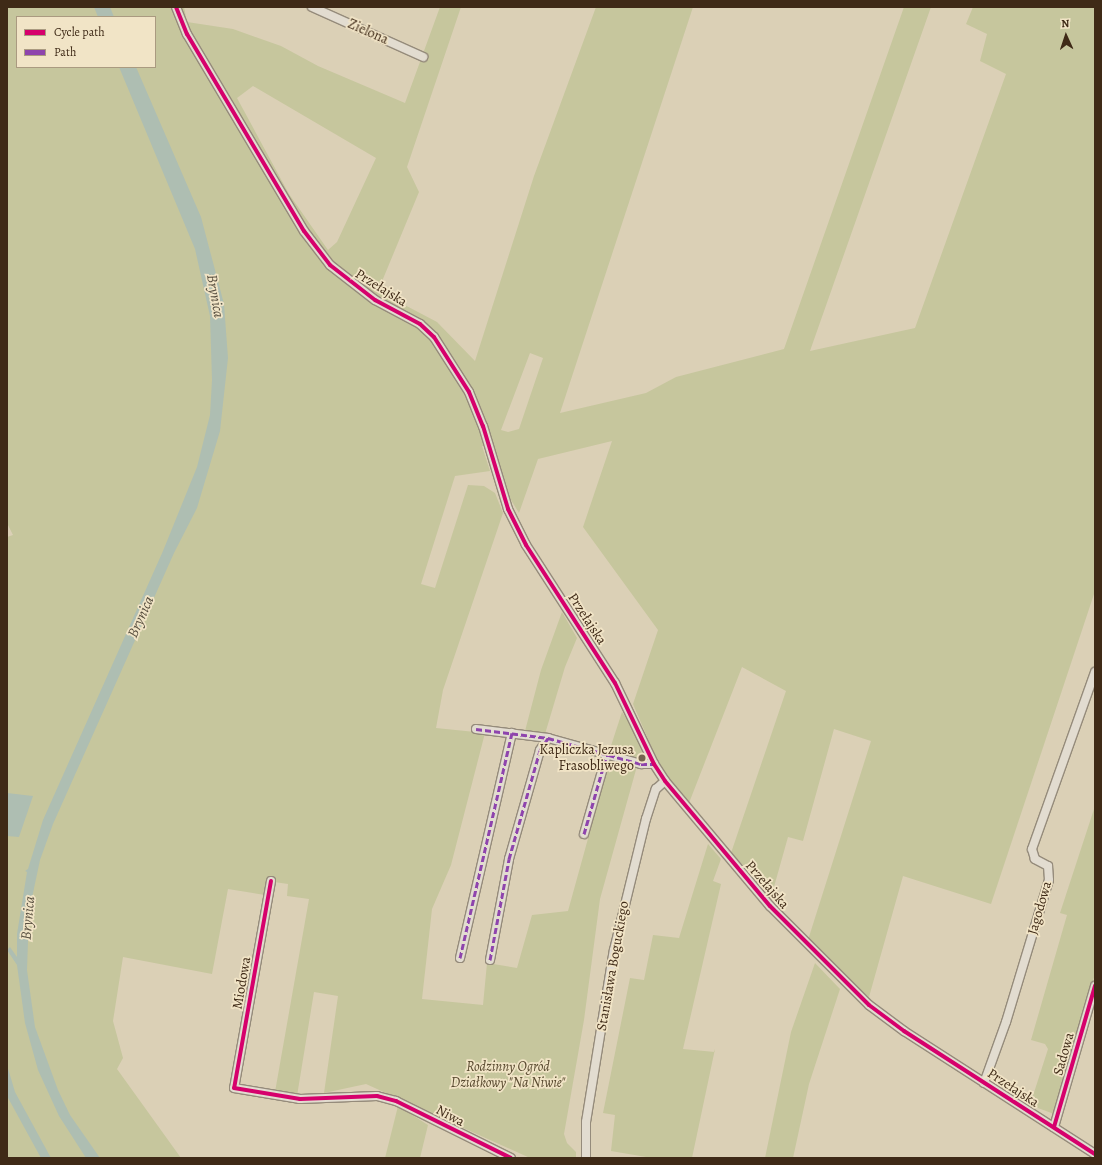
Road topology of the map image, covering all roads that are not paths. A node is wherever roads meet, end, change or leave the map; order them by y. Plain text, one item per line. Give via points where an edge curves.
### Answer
1 (176, 7) edge
2 (312, 7) edge
3 (423, 57) dead end
4 (1095, 672) edge
5 (476, 729) dead end
6 (512, 733) junction
7 (548, 738) junction
8 (607, 754) junction
9 (654, 764) junction
10 (665, 781) junction
11 (584, 834) dead end
12 (271, 881) dead end
13 (460, 958) dead end
14 (490, 960) dead end
15 (1095, 986) edge
16 (984, 1083) junction
17 (234, 1088) joint
18 (1054, 1127) junction
19 (1095, 1154) edge
20 (511, 1158) edge
21 (586, 1158) edge

1 - 9 street, Przełajska via 187,34 304,231 330,265 352,285 425,328 434,337 469,392 483,426 508,509 526,545 616,683
2 - 3 street, Zielona
4 - 16 street, Jagodowa via 1032,849 1035,859 1048,866 1049,880 1006,1022
5 - 6 street
6 - 7 street
6 - 13 street
7 - 8 street
7 - 14 street via 540,750 509,859
8 - 9 street via 640,764
8 - 11 street
9 - 10 street, Przełajska
10 - 16 street, Przełajska via 770,906 854,992 904,1031
10 - 21 street, Stanisława Boguckiego via 656,789 646,819 614,950 586,1122
12 - 17 street, Miodowa
15 - 18 street, Sadowa
16 - 18 street, Przełajska
17 - 20 street, Niwa via 300,1099 377,1096 396,1101
18 - 19 street, Przełajska

